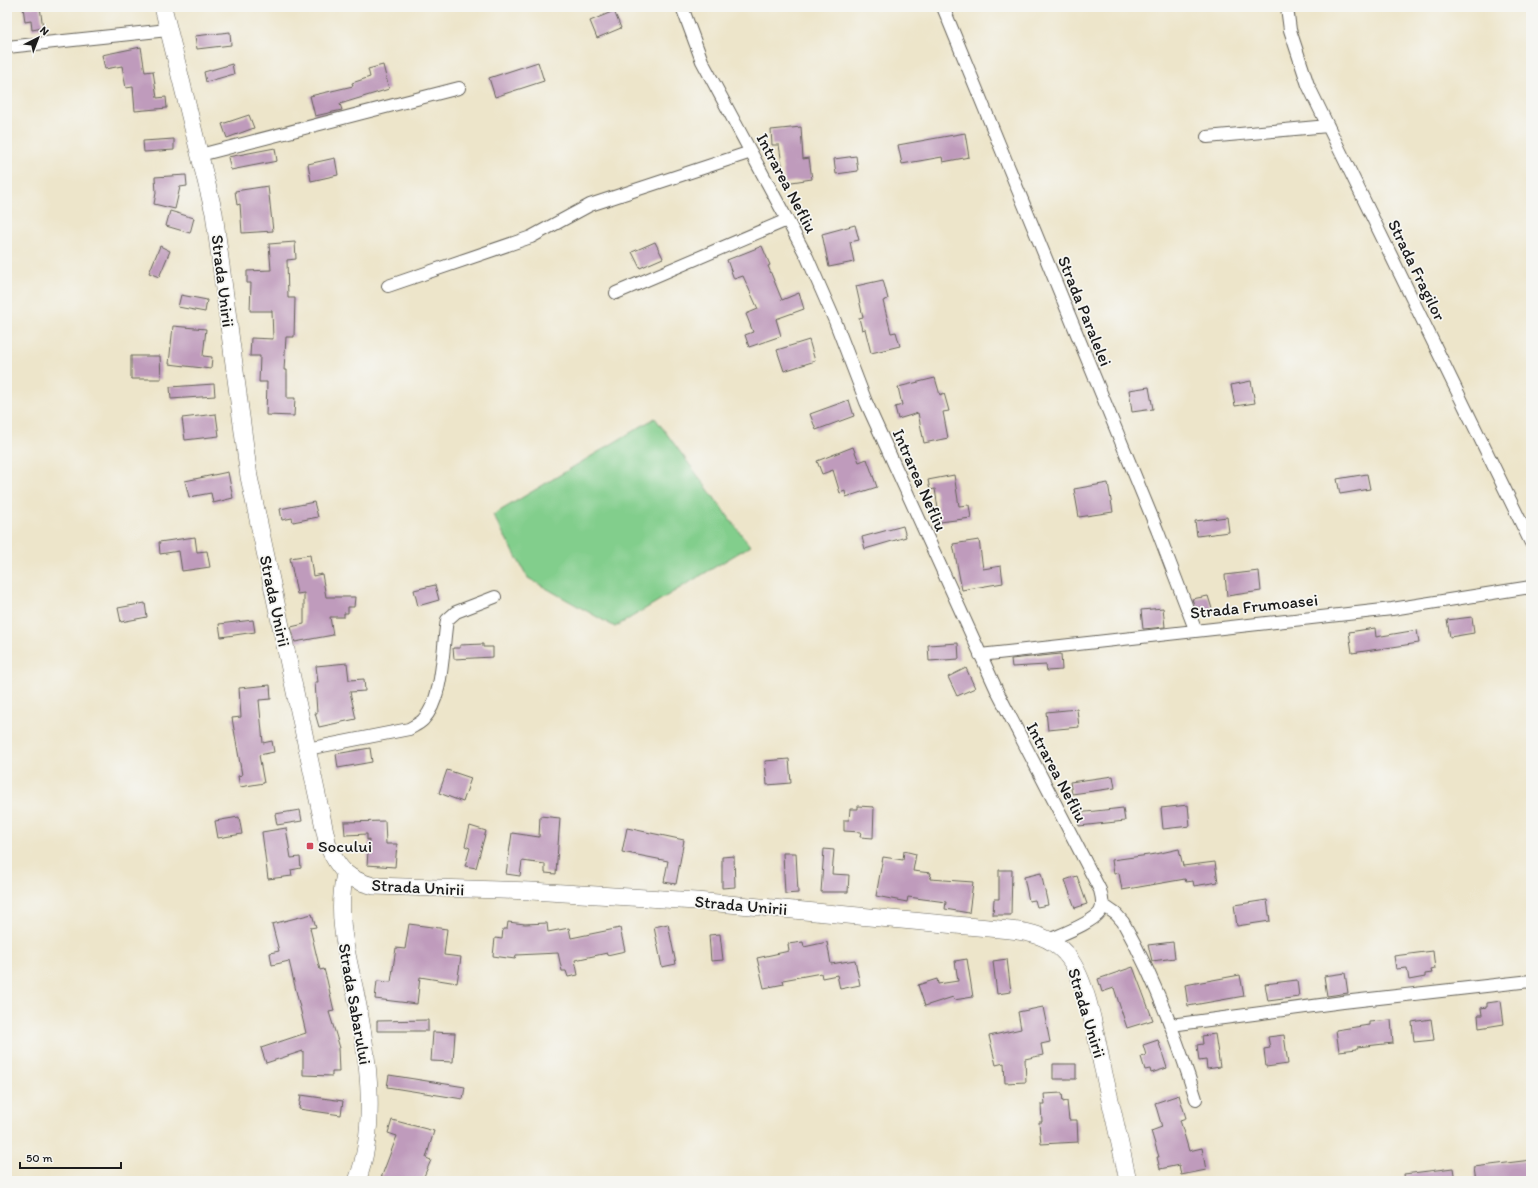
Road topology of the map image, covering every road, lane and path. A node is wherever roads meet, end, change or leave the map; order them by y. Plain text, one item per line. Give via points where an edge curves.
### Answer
1 (163, 7) edge
2 (682, 7) edge
3 (943, 7) edge
4 (1287, 7) edge
5 (168, 30) junction
6 (7, 47) edge
7 (459, 88) dead end
8 (1328, 126) junction
9 (1207, 137) dead end
10 (751, 152) junction
11 (200, 155) junction
12 (787, 220) junction
13 (388, 286) dead end
14 (616, 292) dead end
15 (1531, 543) edge
16 (1531, 587) edge
17 (495, 597) dead end
18 (1195, 629) junction
19 (980, 654) junction
20 (307, 749) junction
21 (344, 874) junction
22 (1102, 905) junction
23 (1049, 940) junction
24 (1531, 981) edge
25 (1171, 1025) junction
26 (1196, 1099) dead end
27 (357, 1181) edge
28 (1128, 1181) edge

1 - 5 main road, Strada Unirii
2 - 10 street, Intrarea Nefliu via 702,61
3 - 18 street, Strada Paralelei via 1158,532
4 - 8 street, Strada Fragilor via 1290,30 1308,85
5 - 6 street
5 - 11 main road, Strada Unirii
7 - 11 street
8 - 9 street
8 - 15 street, Strada Fragilor
10 - 12 street, Intrarea Nefliu
10 - 13 street via 590,205 531,237
11 - 20 main road, Strada Unirii via 214,213 249,477
12 - 14 street
12 - 19 street, Intrarea Nefliu via 807,258 866,402
16 - 18 street, Strada Frumoasei via 1399,608
17 - 20 street via 456,612 447,620 439,681 430,711 422,721 410,729
18 - 19 street, Strada Frumoasei
19 - 22 street, Intrarea Nefliu via 1100,890
20 - 21 main road, Strada Unirii via 328,846
21 - 23 main road, Strada Unirii via 359,883 374,886 531,891 696,901 1010,930
21 - 27 main road, Strada Sabarului via 341,922 362,1028 367,1068 366,1140
22 - 23 street via 1100,912 1095,916
22 - 25 street via 1116,914 1126,927
23 - 28 main road, Strada Unirii via 1065,953 1079,976 1091,1017
24 - 25 street
25 - 26 street

